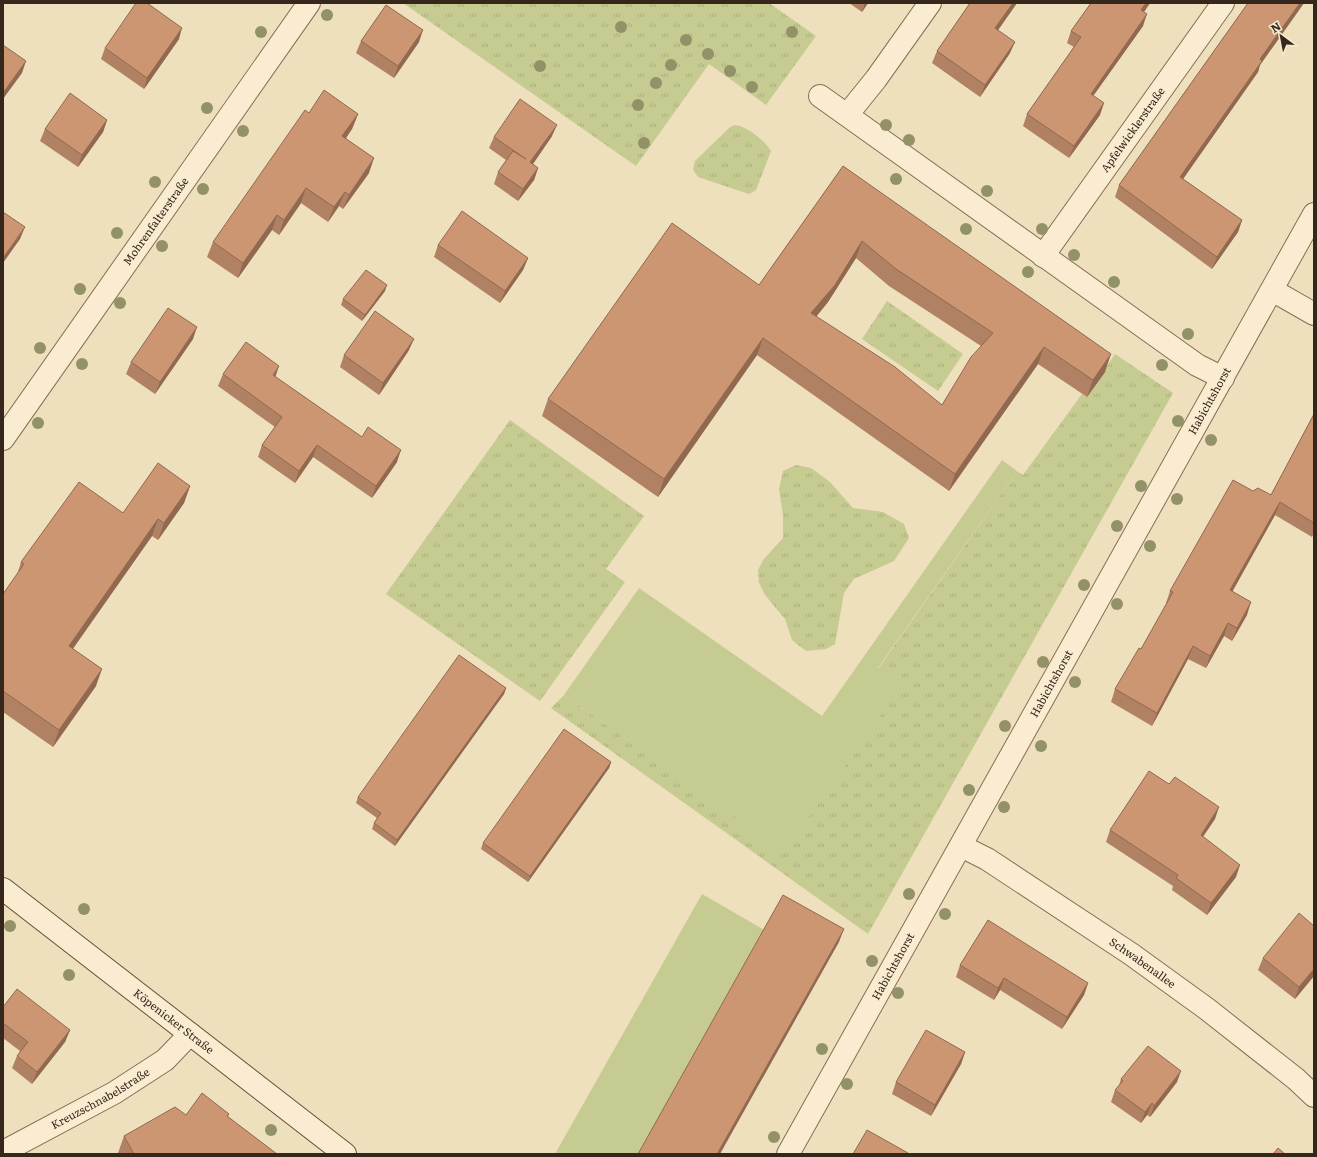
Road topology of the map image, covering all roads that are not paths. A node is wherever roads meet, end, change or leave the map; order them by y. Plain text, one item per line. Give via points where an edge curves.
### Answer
1 (309, 3) edge
2 (930, 3) edge
3 (1223, 3) edge
4 (820, 96) dead end
5 (847, 116) junction
6 (1314, 214) edge
7 (1043, 256) junction
8 (1272, 290) junction
9 (1314, 314) edge
10 (1223, 378) junction
11 (3, 439) edge
12 (961, 846) junction
13 (3, 889) edge
14 (190, 1034) junction
15 (1314, 1096) edge
16 (3, 1152) edge
17 (345, 1154) edge
18 (788, 1154) edge

1 - 11 street, Mohrenfalterstraße
2 - 5 street
3 - 7 street, Apfelwicklerstraße
4 - 5 street
5 - 7 street
6 - 8 street, Habichtshorst
7 - 10 street via 1197,365
8 - 9 street
8 - 10 street, Habichtshorst
10 - 12 street, Habichtshorst
12 - 15 street, Schwabenallee via 1131,954 1207,1009
12 - 18 street, Habichtshorst
13 - 14 street, Köpenicker Straße
14 - 16 street, Kreuzschnabelstraße via 164,1060 114,1092
14 - 17 street, Köpenicker Straße

